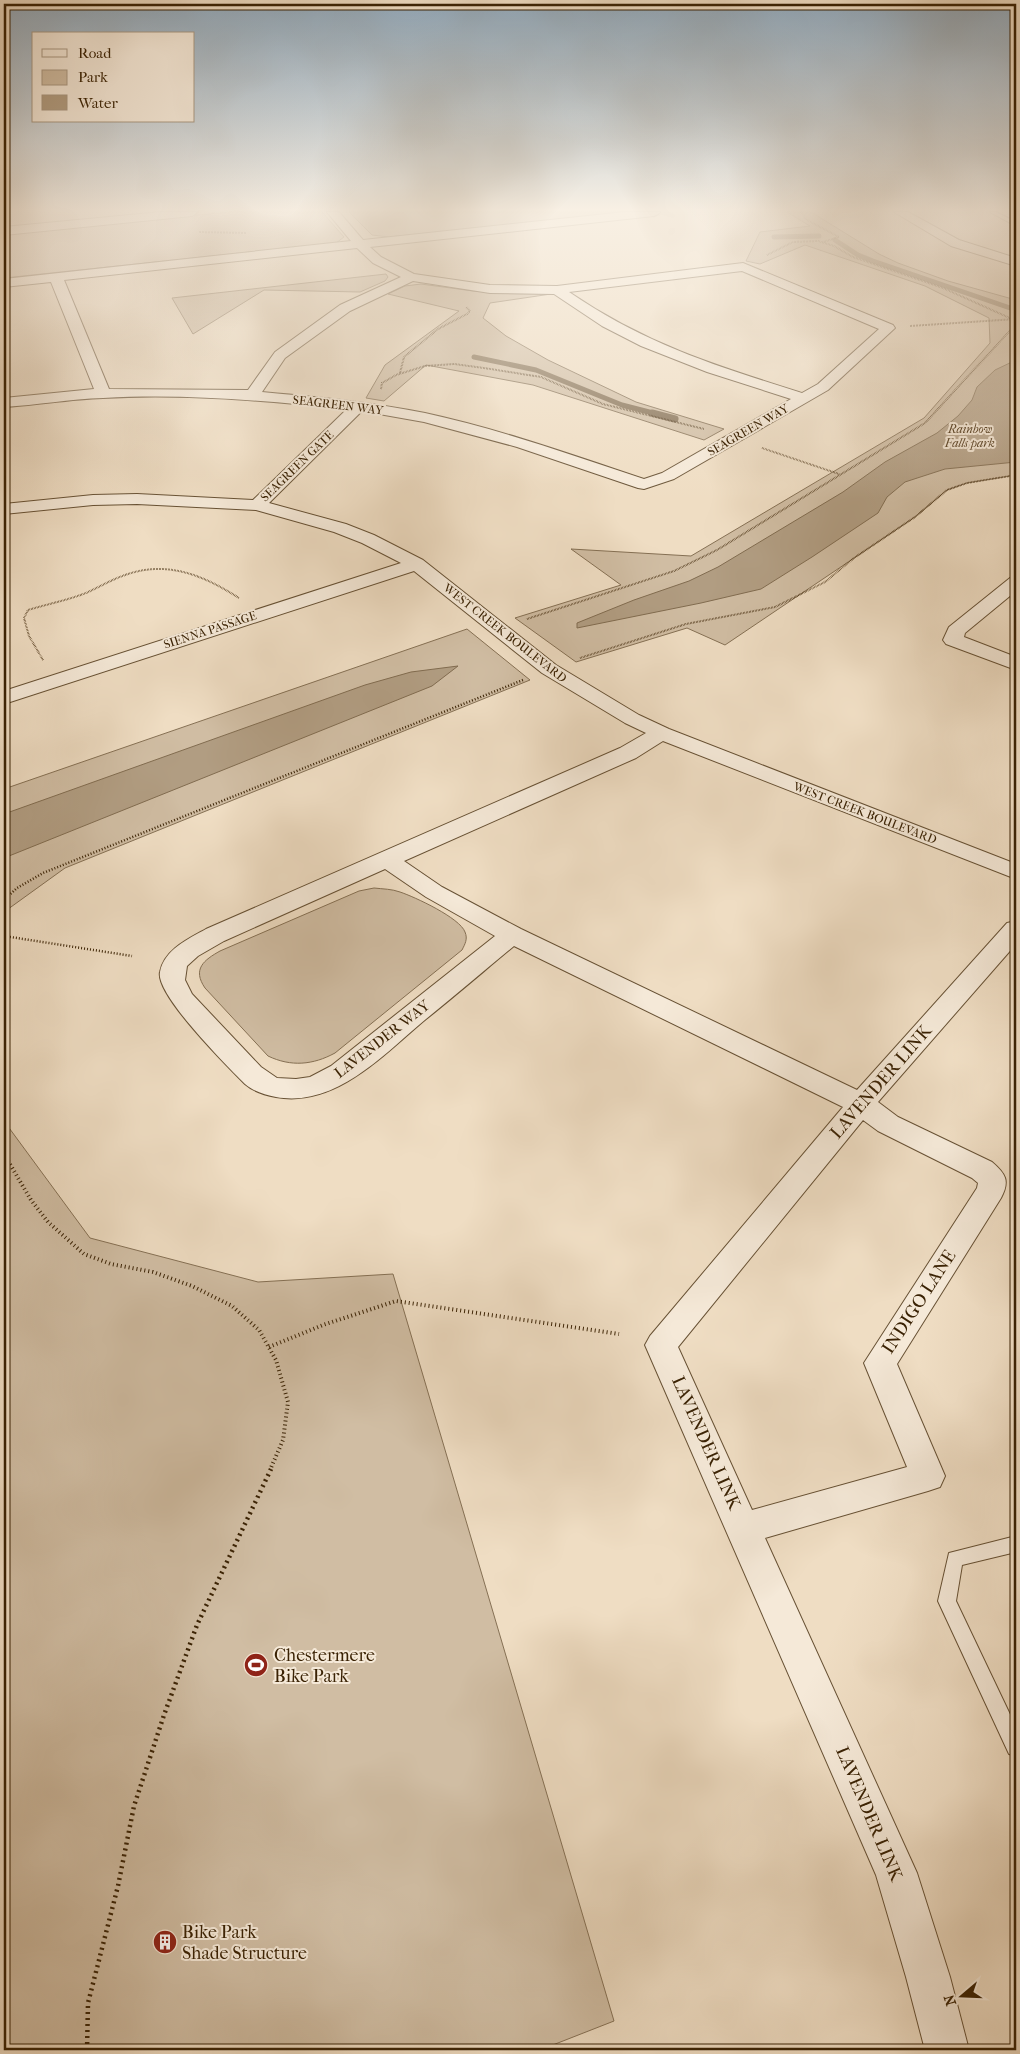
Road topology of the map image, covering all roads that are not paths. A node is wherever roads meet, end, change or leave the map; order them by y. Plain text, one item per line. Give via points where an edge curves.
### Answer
1 (69, 308) edge
2 (345, 308) edge
3 (584, 308) edge
4 (840, 308) edge
5 (103, 393) junction
6 (252, 394) junction
7 (804, 398) junction
8 (4, 403) edge
9 (359, 406) junction
10 (257, 505) junction
11 (4, 509) edge
12 (416, 564) junction
13 (1016, 582) edge
14 (1016, 664) edge
15 (4, 698) edge
16 (662, 733) junction
17 (387, 860) junction
18 (1016, 872) edge
19 (1016, 929) edge
20 (512, 935) junction
21 (861, 1104) junction
22 (744, 1528) junction
23 (1016, 1544) edge
24 (1016, 1747) edge
25 (947, 2050) edge

1 - 5 street
2 - 6 street via 280,355
3 - 7 street via 607,324 649,345 698,365
4 - 7 street, SEAGREEN WAY via 888,328 823,387
5 - 6 street, SEAGREEN WAY
5 - 8 street, SEAGREEN WAY
6 - 9 street, SEAGREEN WAY
7 - 9 street, SEAGREEN WAY via 668,476 644,484 514,442 425,418
9 - 10 street, SEAGREEN GATE
10 - 11 street, WEST CREEK BOULEVARD via 137,498
10 - 12 street, WEST CREEK BOULEVARD via 368,539
12 - 15 street, SIENNA PASSAGE
12 - 16 street, WEST CREEK BOULEVARD via 549,669 632,719
13 - 14 street via 956,631 954,640
16 - 17 street, LAVENDER WAY via 628,753
16 - 18 street, WEST CREEK BOULEVARD
17 - 20 street via 434,892
17 - 20 street, LAVENDER WAY via 215,935 176,962 172,974 182,999 261,1082 296,1089 334,1078
19 - 21 street, LAVENDER LINK
20 - 21 street
21 - 22 street, LAVENDER LINK via 661,1345
21 - 22 street, INDIGO LANE via 888,1124 982,1170 992,1179 992,1190 880,1364 928,1476
22 - 25 street, LAVENDER LINK via 896,1873
23 - 24 lane via 955,1559 947,1601

